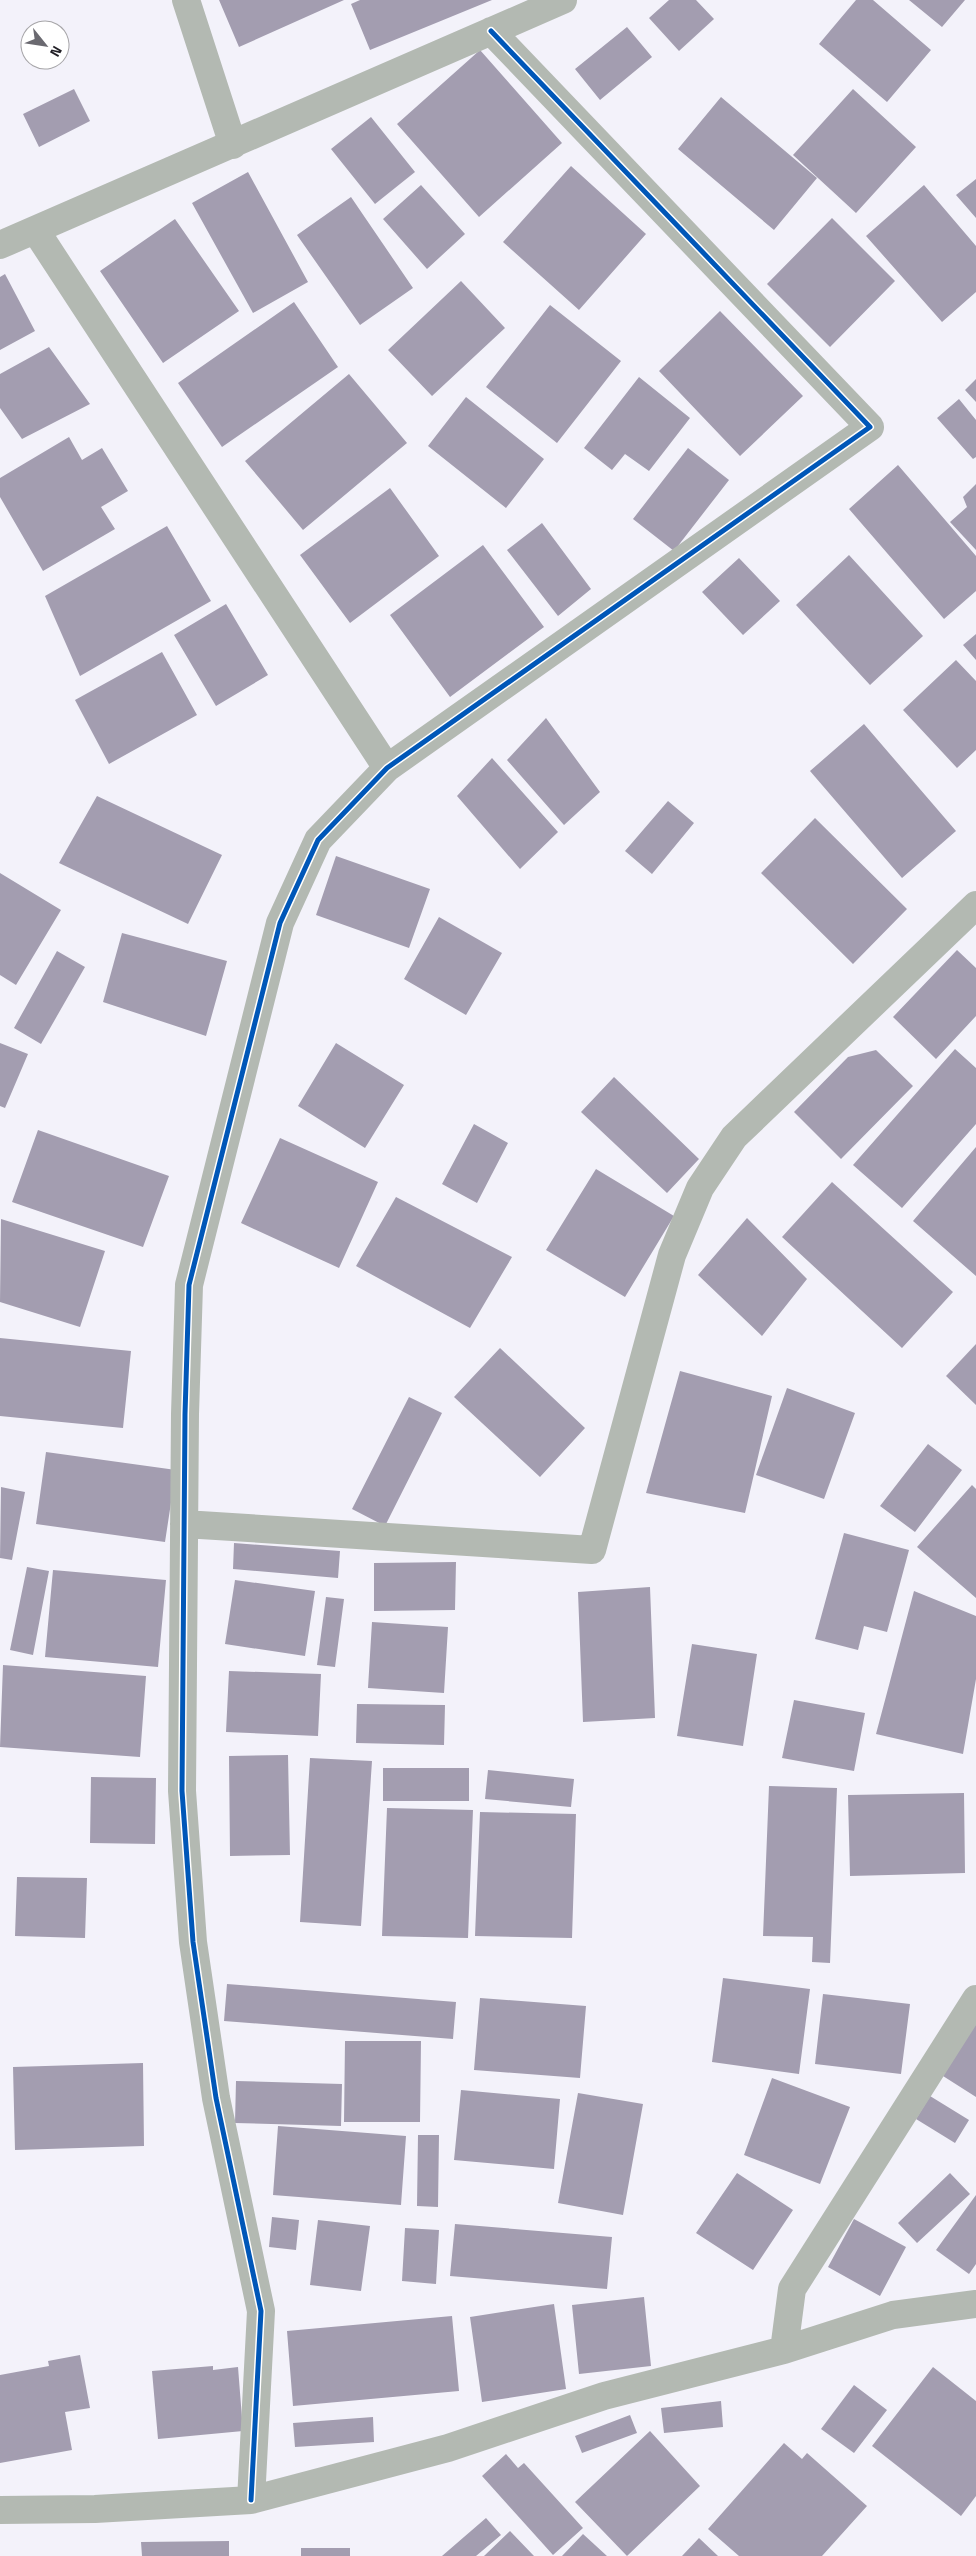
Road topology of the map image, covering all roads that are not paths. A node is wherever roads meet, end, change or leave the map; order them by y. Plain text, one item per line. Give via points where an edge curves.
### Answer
1 (186, 0) edge
2 (563, 0) edge
3 (491, 31) junction
4 (233, 146) junction
5 (36, 231) junction
6 (0, 245) edge
7 (388, 768) junction
8 (976, 905) edge
9 (184, 1524) junction
10 (976, 1999) edge
11 (976, 2304) edge
12 (784, 2350) junction
13 (251, 2500) junction
14 (0, 2510) edge

1 - 4 street
2 - 3 street
3 - 4 street
3 - 7 street via 870,427
4 - 5 street
5 - 6 street
5 - 7 street
7 - 9 street via 318,840 280,923 189,1285
8 - 9 street via 734,1137 700,1188 672,1255 592,1550
9 - 13 street via 182,1791 193,1942 216,2098 260,2311
10 - 12 street via 792,2289
11 - 12 street via 893,2315
12 - 13 street via 604,2396 448,2448
13 - 14 street via 95,2509

